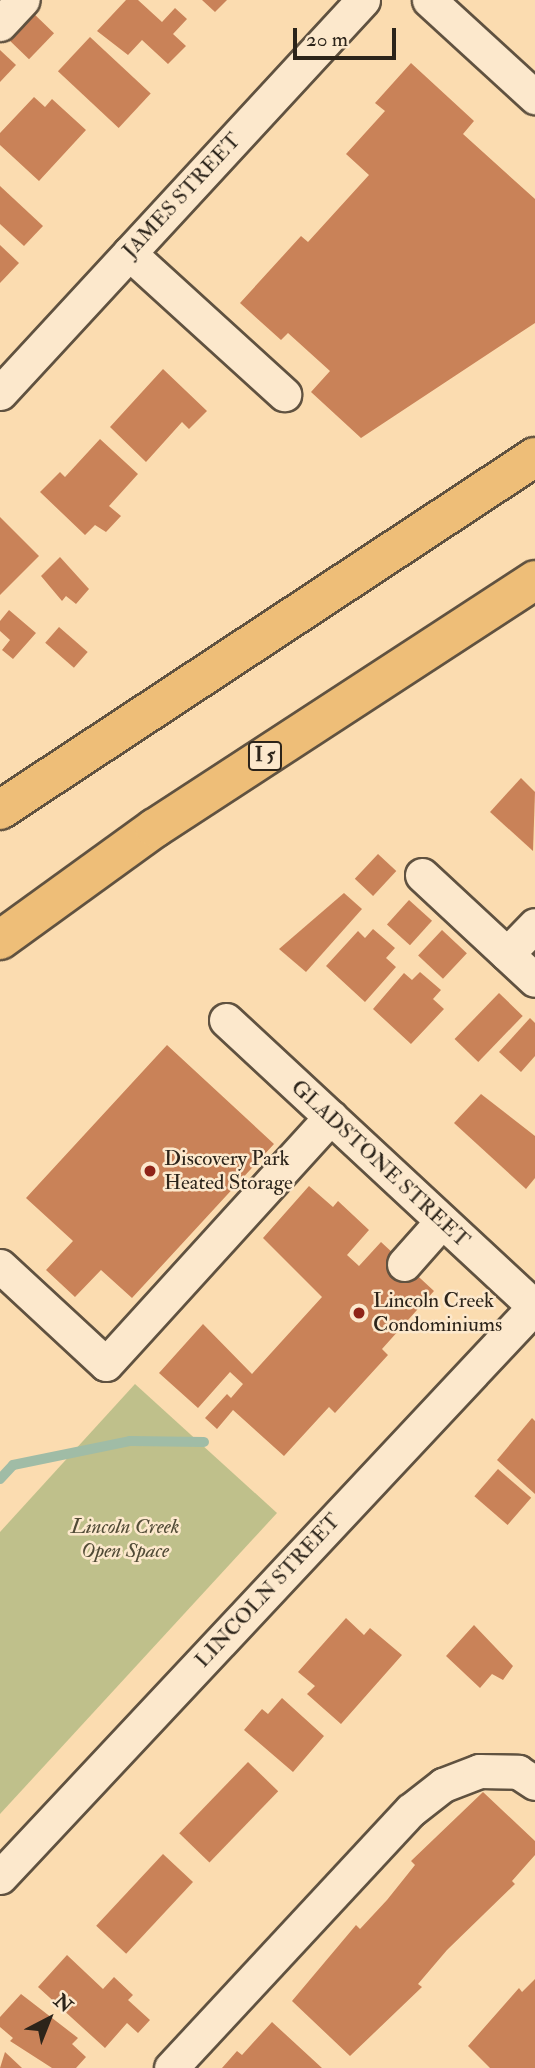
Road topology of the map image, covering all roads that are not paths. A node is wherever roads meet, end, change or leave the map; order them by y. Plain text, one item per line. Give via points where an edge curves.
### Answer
1 (22, 0) edge
2 (363, 0) edge
3 (429, 0) edge
4 (0, 24) edge
5 (535, 97) edge
6 (129, 253) junction
7 (0, 393) edge
8 (284, 394) dead end
9 (535, 457) edge
10 (535, 580) edge
11 (0, 810) edge
12 (422, 875) dead end
13 (535, 925) edge
14 (0, 940) edge
15 (507, 954) junction
16 (535, 980) edge
17 (226, 1020) dead end
18 (331, 1117) junction
19 (442, 1220) junction
20 (404, 1264) dead end
21 (0, 1266) edge
22 (535, 1306) edge
23 (535, 1783) edge
24 (0, 1877) edge
25 (171, 2068) edge

1 - 4 street
2 - 6 street, JAMES STREET
3 - 5 street
6 - 7 street, JAMES STREET
6 - 8 street
9 - 11 highway
10 - 14 highway, I 5 via 155,828
12 - 15 street
13 - 15 street
15 - 16 street
17 - 18 street, GLADSTONE STREET
18 - 19 street, GLADSTONE STREET
18 - 21 street via 106,1364
19 - 20 street
19 - 22 street, GLADSTONE STREET
22 - 24 street, LINCOLN STREET
23 - 25 street via 518,1772 480,1771 443,1785 411,1810

